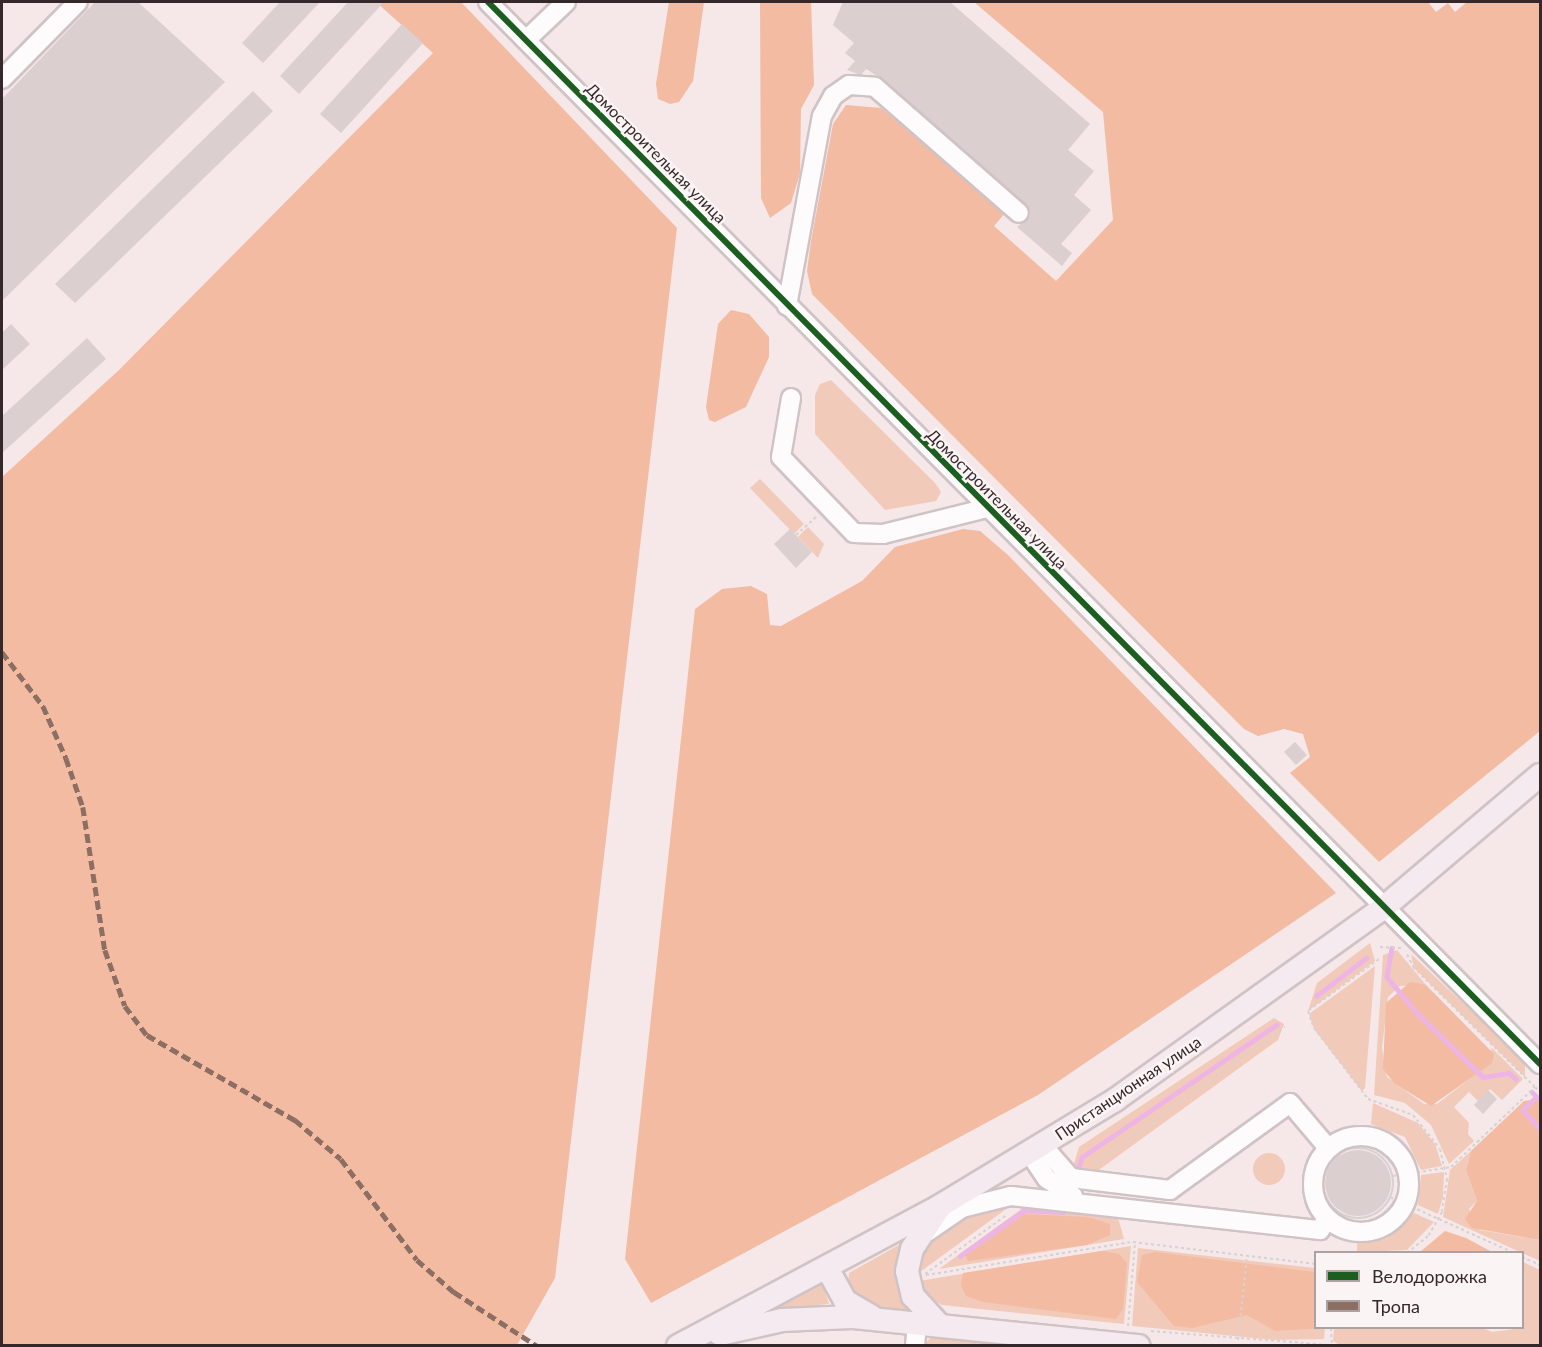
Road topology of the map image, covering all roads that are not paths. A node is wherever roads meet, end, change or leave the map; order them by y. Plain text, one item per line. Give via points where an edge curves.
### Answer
1 (78, 2) edge
2 (488, 2) edge
3 (566, 2) edge
4 (526, 40) junction
5 (2, 79) edge
6 (1019, 213) dead end
7 (787, 306) junction
8 (792, 398) dead end
9 (987, 508) junction
10 (1540, 775) edge
11 (1382, 909) junction
12 (1540, 1064) edge
13 (1328, 1148) junction
14 (1037, 1150) junction
15 (1087, 1201) junction
16 (940, 1206) junction
17 (1328, 1219) junction
18 (916, 1241) junction
19 (827, 1268) junction
20 (878, 1318) junction
21 (928, 1324) junction
22 (1134, 1337) edge
23 (1105, 1338) edge
24 (680, 1346) edge
25 (915, 1346) edge

1 - 5 street
2 - 4 street, Домостроительная улица
3 - 4 street
4 - 7 street, Домостроительная улица
6 - 7 street via 875,87 849,85 833,96 822,116
7 - 9 street, Домостроительная улица
8 - 9 street via 782,457 827,507 864,536
9 - 11 street, Домостроительная улица
10 - 11 main road, Пристанционная улица
11 - 12 street, Домостроительная улица
11 - 14 main road, Пристанционная улица
13 - 14 street via 1290,1103 1177,1188 1075,1179
13 - 17 street via 1313,1183
13 - 17 street via 1356,1135 1372,1136 1397,1151 1401,1175 1397,1217 1372,1231 1356,1232
14 - 15 street via 1057,1188
14 - 16 main road, Пристанционная улица
15 - 17 street via 1320,1230
15 - 18 street via 1011,1196 976,1202
16 - 18 main road
16 - 19 main road, Пристанционная улица
18 - 21 main road via 909,1284
19 - 20 main road via 845,1301
19 - 24 main road, Пристанционная улица
20 - 21 main road
20 - 24 main road via 782,1320
21 - 23 main road
21 - 25 street
22 - 23 main road

